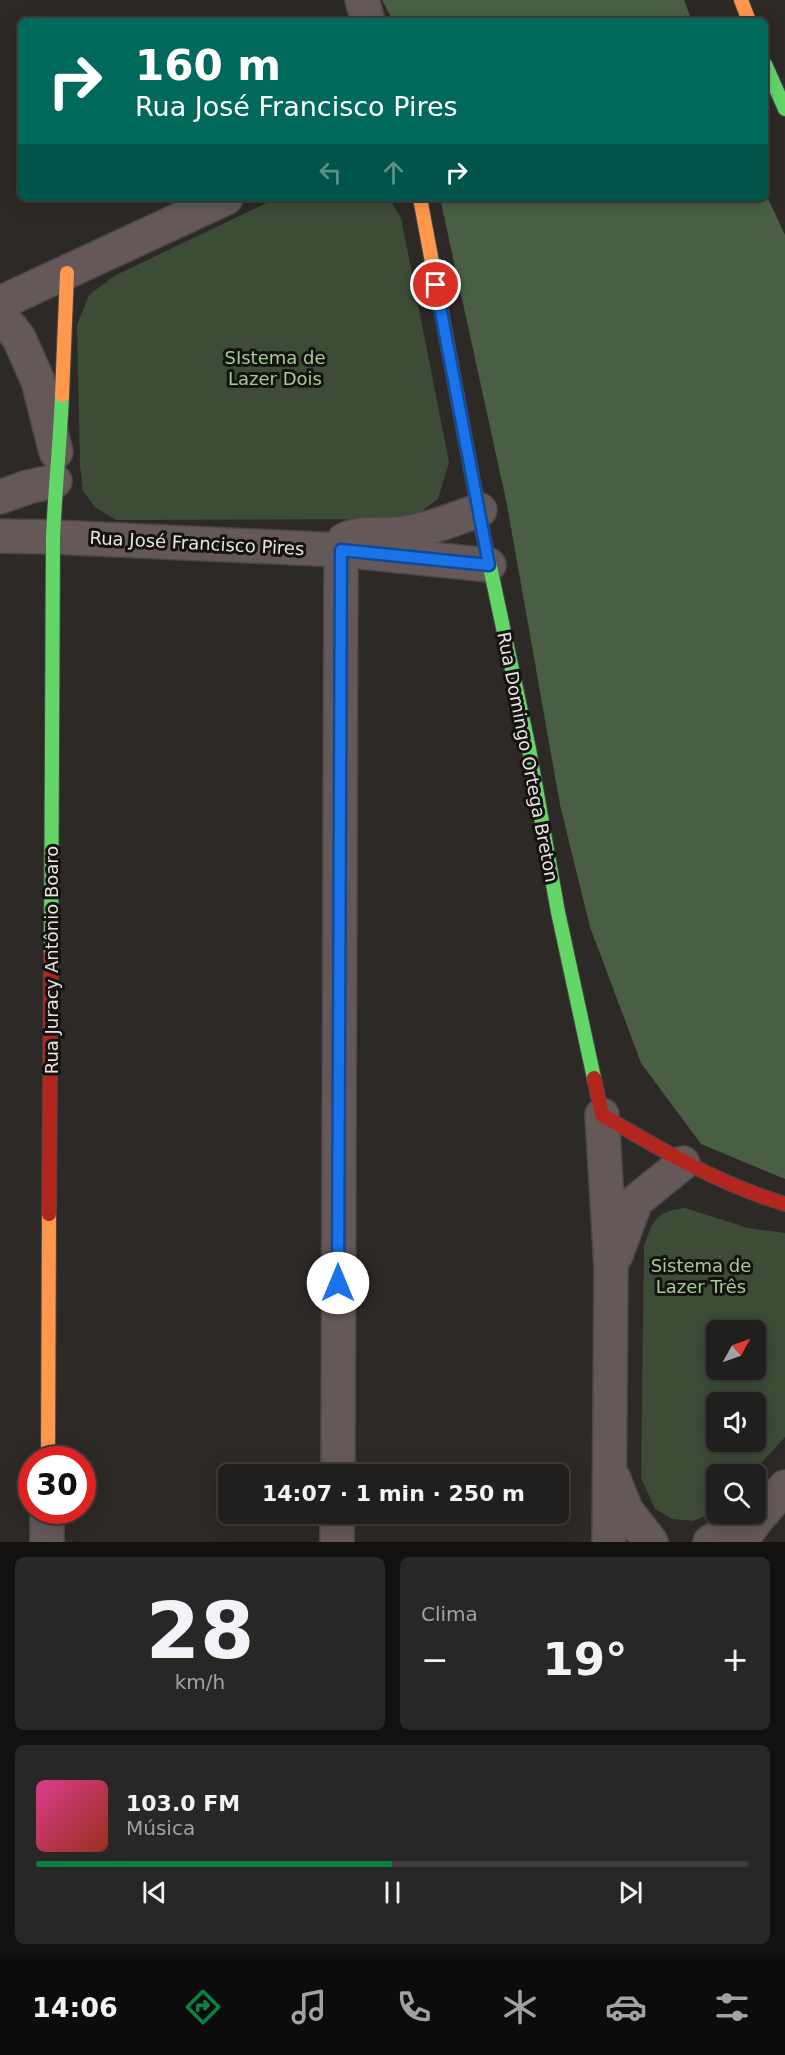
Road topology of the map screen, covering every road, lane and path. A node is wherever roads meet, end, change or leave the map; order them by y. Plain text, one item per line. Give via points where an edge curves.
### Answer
1 (362, 0) edge
2 (741, 0) edge
3 (367, 18) edge
4 (748, 18) edge
5 (768, 71) edge
6 (785, 110) edge
7 (220, 201) edge
8 (421, 201) edge
9 (67, 273) junction
10 (0, 303) edge
11 (0, 314) edge
12 (57, 471) junction
13 (0, 497) edge
14 (480, 510) junction
15 (0, 536) edge
16 (53, 537) junction
17 (341, 550) junction
18 (489, 565) junction
19 (602, 1115) junction
20 (683, 1163) junction
21 (785, 1204) edge
22 (611, 1268) junction
23 (48, 1446) edge
24 (610, 1459) junction
25 (338, 1464) edge
26 (767, 1517) edge
27 (47, 1524) edge
28 (338, 1524) edge
29 (47, 1542) edge
30 (337, 1542) edge
31 (609, 1542) edge
32 (651, 1542) edge
33 (710, 1542) edge

1 - 3 street
2 - 4 street
5 - 6 street
7 - 9 street
8 - 14 street, Rua Domingo Ortega Breton
9 - 10 street
9 - 12 street, Rua Juracy Antônio Boaro
11 - 12 street, Rua Juracy Antônio Boaro via 19,338 38,381
12 - 13 street
12 - 16 street, Rua Juracy Antônio Boaro
14 - 17 street via 402,534 354,535 344,540
14 - 18 street, Rua Domingo Ortega Breton
15 - 16 street, Rua José Francisco Pires
16 - 17 street, Rua José Francisco Pires
16 - 23 street, Rua Juracy Antônio Boaro
17 - 18 street, Rua José Francisco Pires
17 - 25 street
18 - 19 street, Rua Domingo Ortega Breton
19 - 20 street
19 - 22 street
20 - 21 street via 740,1190
20 - 22 street via 636,1201
22 - 24 street
24 - 31 street
24 - 32 street via 626,1510
26 - 33 street
27 - 29 street
28 - 30 street

